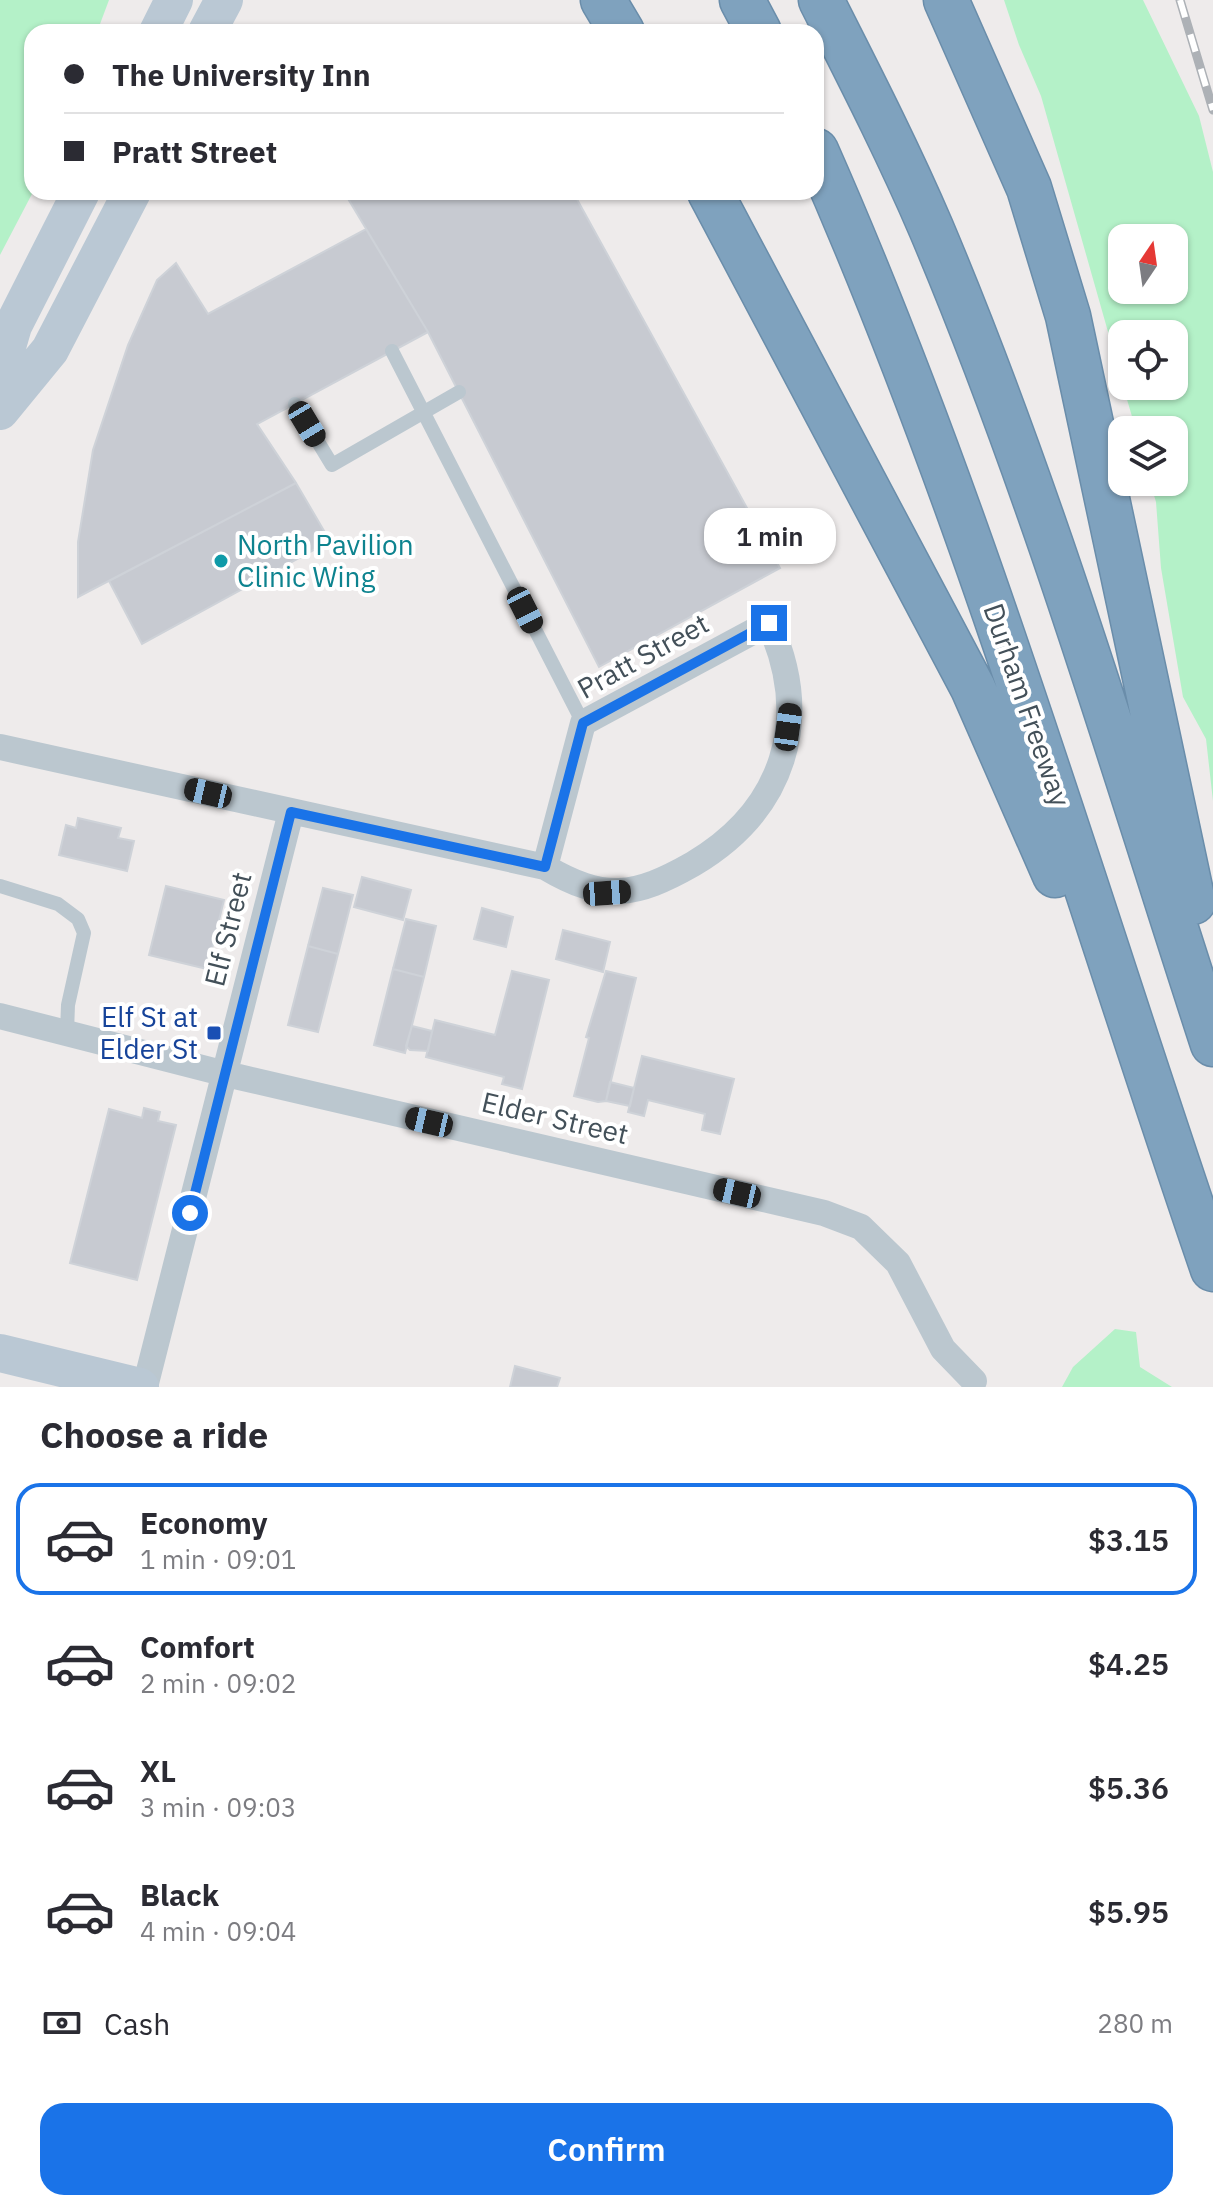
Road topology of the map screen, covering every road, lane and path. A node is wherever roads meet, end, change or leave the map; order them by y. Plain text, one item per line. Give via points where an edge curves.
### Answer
1 (174, 0) edge
2 (224, 0) edge
3 (603, 0) edge
4 (742, 0) edge
5 (821, 0) edge
6 (946, 0) edge
7 (162, 24) edge
8 (211, 24) edge
9 (617, 24) edge
10 (755, 24) edge
11 (824, 170) edge
12 (77, 200) edge
13 (128, 200) edge
14 (714, 200) edge
15 (392, 351) dead end
16 (0, 371) edge
17 (459, 392) dead end
18 (295, 404) dead end
19 (0, 411) edge
20 (424, 413) junction
21 (583, 723) junction
22 (0, 747) edge
23 (291, 812) junction
24 (545, 867) junction
25 (0, 886) edge
26 (1213, 982) edge
27 (0, 1016) edge
28 (67, 1032) junction
29 (1213, 1044) edge
30 (226, 1074) junction
31 (1152, 1079) junction
32 (1213, 1269) edge
33 (0, 1353) edge
34 (974, 1381) dead end
35 (143, 1387) edge

1 - 7 main road
2 - 8 main road
3 - 9 highway
4 - 10 highway
5 - 29 highway via 930,226 973,332
6 - 26 highway via 1029,188 1068,316
11 - 31 highway, Durham Freeway via 920,397
12 - 16 main road via 13,326
13 - 19 main road via 50,350
14 - 31 highway via 973,688 1046,849 1095,983
15 - 20 lane
17 - 20 lane
18 - 20 lane via 332,465
20 - 21 lane
21 - 24 street, Pratt Street
21 - 24 street, Pratt Street via 769,623 785,658 791,704 784,750 769,791 742,830 656,885 631,891 607,893 568,881
22 - 23 street, Pratt Street
23 - 24 street, Pratt Street
23 - 30 street, Elf Street
25 - 28 lane via 58,904 78,919 84,933
27 - 28 street, Elder Street
28 - 30 street, Elder Street
30 - 34 street, Elder Street via 824,1213 861,1227 898,1263 943,1349
30 - 35 street, Elf Street
31 - 32 highway, Durham Freeway
33 - 35 main road

